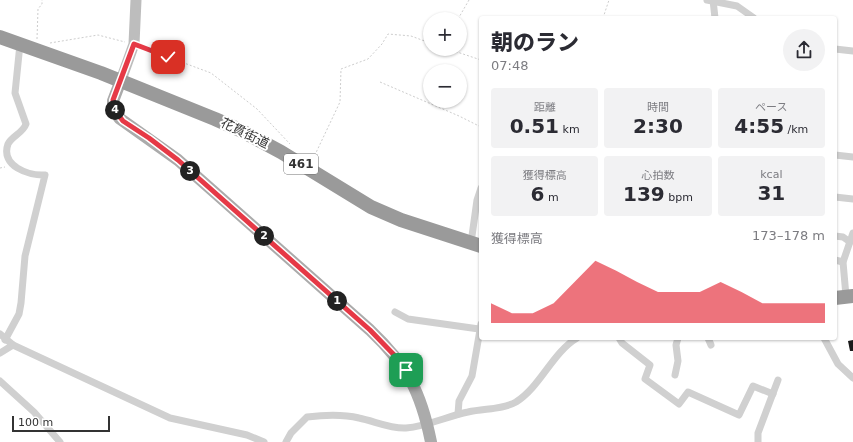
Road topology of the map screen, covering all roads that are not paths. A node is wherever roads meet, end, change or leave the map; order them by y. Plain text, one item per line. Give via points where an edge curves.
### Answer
1 (136, 0) edge
2 (711, 0) edge
3 (715, 16) edge
4 (751, 16) edge
5 (0, 37) edge
6 (20, 44) junction
7 (837, 49) edge
8 (853, 51) edge
9 (120, 80) junction
10 (837, 155) edge
11 (853, 157) edge
12 (479, 194) edge
13 (837, 197) edge
14 (853, 199) edge
15 (853, 233) edge
16 (837, 236) edge
17 (850, 242) junction
18 (476, 244) edge
19 (850, 249) edge
20 (838, 262) edge
21 (845, 297) edge
22 (395, 312) dead end
23 (479, 327) edge
24 (479, 333) edge
25 (3, 337) edge
26 (575, 340) edge
27 (620, 340) edge
28 (677, 340) edge
29 (825, 340) edge
30 (13, 345) junction
31 (0, 354) edge
32 (676, 375) dead end
33 (853, 378) edge
34 (778, 380) dead end
35 (0, 381) edge
36 (773, 394) junction
37 (458, 414) junction
38 (427, 423) junction
39 (60, 442) edge
40 (264, 442) edge
41 (286, 442) edge
42 (431, 442) edge
43 (758, 442) edge

1 - 9 street via 134,44
2 - 3 street
2 - 4 street via 737,6
5 - 6 highway, 花貫街道 / 461
6 - 9 highway, 花貫街道 / 461
6 - 25 street via 15,93 26,124 25,128 8,143 7,160 11,165 27,173 45,175 25,256 19,314
7 - 8 street
9 - 18 highway, 花貫街道 / 461 via 240,130 384,213
9 - 38 main road via 113,100 119,118 178,160 382,342 399,360 414,385
10 - 11 street
12 - 18 street
13 - 14 street
15 - 17 street
16 - 17 street
17 - 19 street
19 - 20 street
20 - 21 street
22 - 23 street via 408,319
24 - 37 street via 472,376 459,402
25 - 30 street
26 - 37 street via 517,401 506,406
27 - 36 street via 650,364 645,379 679,404 688,392 739,415 753,386
28 - 32 street
29 - 33 street via 838,364
30 - 31 street
30 - 40 street via 170,418 246,434
34 - 36 street
35 - 39 street via 34,412
36 - 43 street via 758,433
37 - 38 street
38 - 41 street via 406,428 357,417 307,416
38 - 42 main road

